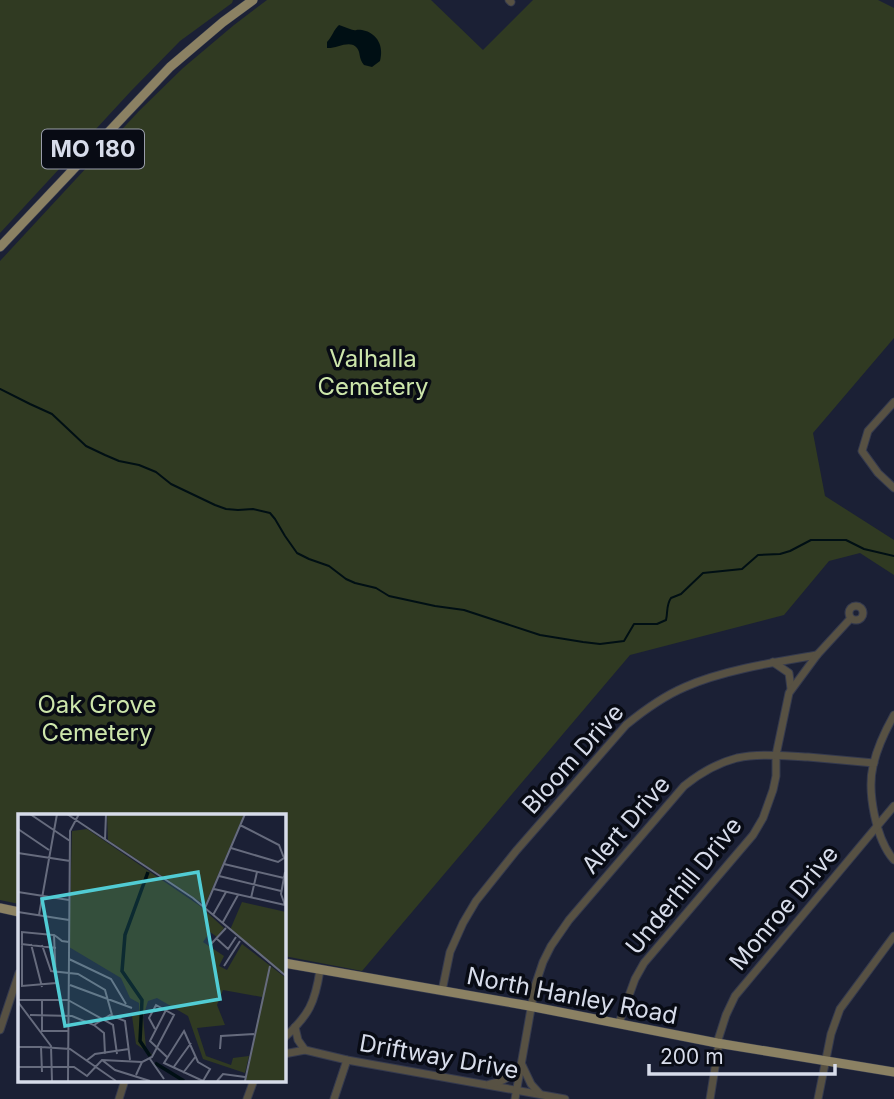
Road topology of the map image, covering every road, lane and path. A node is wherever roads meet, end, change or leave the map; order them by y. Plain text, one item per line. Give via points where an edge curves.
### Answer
1 (237, 0) edge
2 (253, 0) edge
3 (229, 17) junction
4 (0, 247) edge
5 (894, 402) edge
6 (894, 488) edge
7 (851, 618) dead end
8 (817, 655) junction
9 (774, 662) junction
10 (792, 690) junction
11 (894, 715) edge
12 (776, 755) junction
13 (873, 762) junction
14 (894, 806) edge
15 (876, 826) junction
16 (894, 860) edge
17 (0, 908) edge
18 (18, 912) edge
19 (894, 936) edge
20 (285, 963) edge
21 (320, 970) junction
22 (18, 976) edge
23 (442, 991) junction
24 (532, 1007) junction
25 (619, 1023) junction
26 (295, 1027) junction
27 (0, 1030) edge
28 (285, 1037) edge
29 (718, 1043) junction
30 (305, 1050) junction
31 (285, 1054) edge
32 (347, 1060) junction
33 (826, 1060) junction
34 (522, 1065) junction
35 (894, 1072) edge
36 (124, 1082) edge
37 (253, 1082) edge
38 (486, 1085) junction
39 (516, 1095) edge
40 (541, 1095) junction
41 (119, 1099) edge
42 (247, 1099) edge
43 (334, 1099) edge
44 (565, 1099) edge
45 (710, 1099) edge
46 (818, 1099) edge

1 - 3 main road
2 - 3 main road, MO 180
3 - 4 main road, MO 180 via 147,90
5 - 6 street via 868,431 862,451
7 - 8 street, Underhill Drive
8 - 9 street, Bloom Drive
8 - 10 street, Underhill Drive
9 - 10 street via 789,673
9 - 23 street, Bloom Drive via 693,684 626,724 476,901 450,952
10 - 12 street, Underhill Drive
11 - 13 street
12 - 13 street, Alert Drive
12 - 24 street, Alert Drive via 722,763 684,786 560,930 540,972
12 - 25 street, Underhill Drive via 773,790 758,827 644,963
13 - 15 street
14 - 15 street, Monroe Drive
15 - 16 street
15 - 29 street, Monroe Drive via 735,996
17 - 18 main road
19 - 33 street via 840,1009
20 - 21 main road, North Hanley Road
21 - 23 main road, North Hanley Road
21 - 26 street via 313,1002
22 - 27 street
23 - 24 main road, North Hanley Road
24 - 25 main road, North Hanley Road
24 - 34 street, Alert Drive
25 - 29 main road, North Hanley Road
26 - 28 street
26 - 30 street
29 - 33 main road, North Hanley Road
29 - 45 street, Monroe Drive
30 - 31 street, Driftway Drive
30 - 32 street, Driftway Drive
32 - 38 street, Driftway Drive
32 - 43 street
33 - 35 main road, North Hanley Road
33 - 46 street
34 - 38 street via 503,1080
34 - 39 street, Alert Drive
34 - 40 street
36 - 41 street
37 - 42 street
38 - 39 street, Driftway Drive
39 - 40 street, Driftway Drive
40 - 44 street, Driftway Drive

